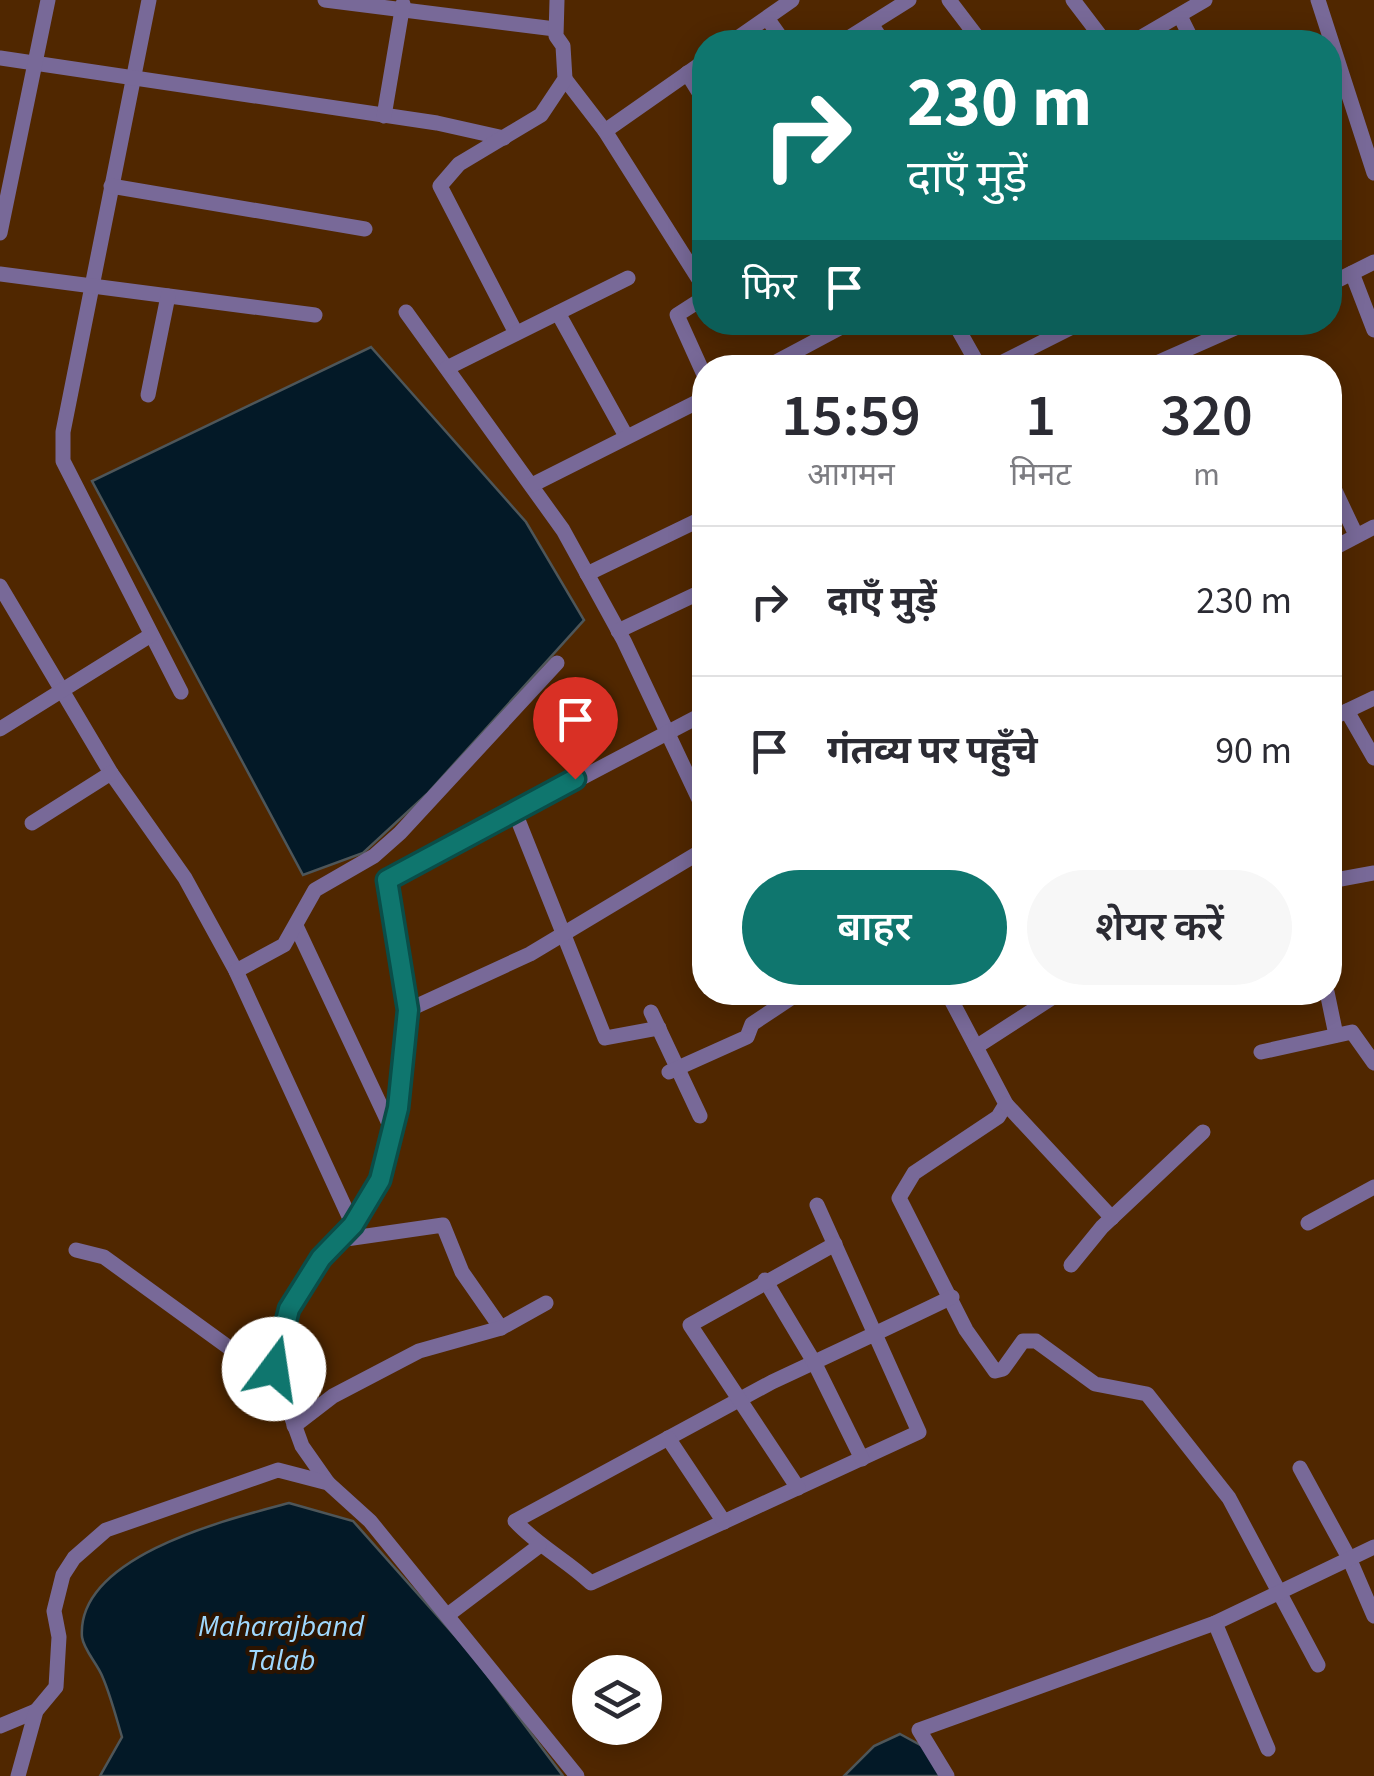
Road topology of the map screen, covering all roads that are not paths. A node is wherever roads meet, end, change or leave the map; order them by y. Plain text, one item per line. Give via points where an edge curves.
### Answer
1 (48, 0) edge
2 (149, 0) edge
3 (324, 0) edge
4 (558, 0) edge
5 (792, 0) edge
6 (910, 0) edge
7 (949, 0) edge
8 (1073, 0) edge
9 (1204, 0) edge
10 (1318, 0) edge
11 (402, 5) edge
12 (1180, 16) junction
13 (767, 18) junction
14 (871, 24) junction
15 (556, 29) junction
16 (750, 30) edge
17 (776, 30) edge
18 (861, 30) edge
19 (875, 30) edge
20 (972, 30) edge
21 (1096, 30) edge
22 (1155, 30) edge
23 (1187, 30) edge
24 (1324, 30) edge
25 (0, 58) edge
26 (35, 64) junction
27 (692, 70) edge
28 (687, 74) junction
29 (565, 79) junction
30 (132, 80) junction
31 (692, 82) edge
32 (1342, 104) edge
33 (384, 116) junction
34 (604, 131) junction
35 (504, 138) junction
36 (1374, 173) edge
37 (112, 186) junction
38 (365, 230) dead end
39 (0, 233) edge
40 (1374, 262) edge
41 (692, 269) edge
42 (1352, 273) junction
43 (0, 274) edge
44 (628, 278) dead end
45 (1342, 278) edge
46 (92, 286) junction
47 (168, 296) junction
48 (692, 305) edge
49 (406, 312) dead end
50 (558, 313) junction
51 (315, 315) dead end
52 (1374, 330) edge
53 (516, 334) junction
54 (826, 335) edge
55 (1052, 335) edge
56 (1217, 335) edge
57 (695, 355) edge
58 (789, 355) edge
59 (1015, 355) edge
60 (1187, 355) edge
61 (447, 368) junction
62 (148, 395) dead end
63 (692, 404) edge
64 (626, 436) junction
65 (532, 486) junction
66 (1342, 506) edge
67 (692, 523) edge
68 (1374, 526) edge
69 (1356, 536) junction
70 (1342, 544) edge
71 (587, 574) junction
72 (0, 586) edge
73 (692, 596) edge
74 (618, 631) junction
75 (151, 635) junction
76 (557, 663) dead end
77 (62, 692) junction
78 (181, 692) dead end
79 (1374, 698) edge
80 (1347, 710) junction
81 (1342, 713) edge
82 (692, 720) edge
83 (0, 729) edge
84 (667, 732) junction
85 (1374, 758) edge
86 (110, 773) junction
87 (692, 782) edge
88 (514, 810) junction
89 (32, 823) dead end
90 (692, 857) edge
91 (1374, 873) edge
92 (1342, 879) edge
93 (297, 928) junction
94 (560, 933) junction
95 (236, 971) junction
96 (780, 1005) edge
97 (954, 1005) edge
98 (1041, 1005) edge
99 (1330, 1005) edge
100 (408, 1010) junction
101 (1336, 1036) junction
102 (976, 1047) junction
103 (1260, 1052) dead end
104 (1374, 1063) edge
105 (674, 1070) junction
106 (1006, 1104) junction
107 (700, 1116) dead end
108 (392, 1130) junction
109 (1203, 1132) dead end
110 (1370, 1190) edge
111 (817, 1205) dead end
112 (1374, 1208) edge
113 (1112, 1218) junction
114 (1308, 1223) dead end
115 (353, 1225) junction
116 (338, 1240) junction
117 (835, 1244) junction
118 (76, 1250) dead end
119 (1071, 1265) dead end
120 (765, 1280) junction
121 (952, 1297) junction
122 (546, 1303) dead end
123 (500, 1328) junction
124 (876, 1333) junction
125 (814, 1362) junction
126 (280, 1384) junction
127 (739, 1400) junction
128 (294, 1426) junction
129 (668, 1438) junction
130 (302, 1446) junction
131 (862, 1459) junction
132 (1300, 1468) dead end
133 (278, 1470) junction
134 (328, 1483) junction
135 (798, 1488) junction
136 (724, 1522) junction
137 (539, 1546) junction
138 (1374, 1547) edge
139 (1349, 1558) junction
140 (1280, 1590) junction
141 (449, 1614) junction
142 (1374, 1616) edge
143 (1215, 1623) junction
144 (1318, 1665) dead end
145 (36, 1710) junction
146 (0, 1726) edge
147 (1268, 1749) dead end
148 (18, 1776) edge
149 (576, 1776) edge
150 (947, 1776) edge

1 - 26 street
2 - 30 street
3 - 11 street
4 - 15 street
5 - 13 street
6 - 14 street
7 - 20 street
8 - 21 street
9 - 12 street
10 - 24 street
11 - 15 street
11 - 33 street
12 - 22 street
12 - 23 street
13 - 16 street
13 - 17 street
14 - 18 street
14 - 19 street
15 - 29 street
25 - 26 street
26 - 30 street
26 - 39 street
27 - 28 street
28 - 31 street
28 - 34 street
29 - 34 street
29 - 35 street via 540,114
30 - 33 street
30 - 37 street
32 - 36 street
33 - 35 street
34 - 41 street
35 - 53 street via 459,164 440,186
37 - 38 street
37 - 46 street
40 - 42 street
42 - 45 street
42 - 52 street
43 - 46 street
44 - 50 street
46 - 47 street
46 - 75 street via 63,460
47 - 51 street
47 - 62 street
48 - 57 street via 676,315
49 - 61 street
50 - 53 street
50 - 64 street
53 - 61 street
54 - 58 street
55 - 59 street
56 - 60 street
61 - 65 street
63 - 64 street
64 - 65 street
65 - 71 street
66 - 69 street
67 - 71 street
68 - 69 street
69 - 70 street
71 - 74 street
72 - 77 street
73 - 74 street
74 - 84 street
75 - 77 street
75 - 78 street
76 - 93 street via 400,833 315,890
77 - 83 street
77 - 86 street
79 - 80 street
80 - 81 street
80 - 85 street
82 - 84 street
84 - 87 street
84 - 88 street
86 - 89 street
86 - 95 street via 184,878
88 - 94 street
88 - 100 street via 387,880
90 - 94 street
91 - 92 street
93 - 95 street via 284,945
93 - 108 street
94 - 100 street via 530,954
94 - 105 street via 605,1038 655,1020
95 - 115 street
96 - 105 street via 752,1024 748,1037
97 - 102 street
98 - 102 street
99 - 101 street
100 - 108 street
101 - 103 street
101 - 104 street via 1352,1032
102 - 106 street
105 - 107 street
106 - 113 street
106 - 121 street via 998,1117 914,1173 899,1198
108 - 115 street via 380,1180
109 - 113 street
110 - 112 street
110 - 114 street
111 - 117 street
113 - 119 street
115 - 116 street
116 - 123 street via 443,1225 462,1272
116 - 126 street via 289,1309 274,1369
117 - 120 street
117 - 124 street
118 - 126 street via 104,1257
120 - 125 street
120 - 127 street via 690,1325
121 - 124 street
121 - 140 street via 995,1371 1023,1341 1036,1340 1096,1384 1147,1394 1229,1498
122 - 123 street
123 - 128 street via 419,1351 333,1396
124 - 125 street
124 - 131 street via 919,1432
125 - 127 street
125 - 131 street
126 - 128 street
127 - 129 street
127 - 135 street
128 - 130 street
129 - 136 street
129 - 137 street via 515,1520
130 - 133 street
130 - 134 street
131 - 135 street
132 - 139 street
133 - 134 street
133 - 145 street via 106,1530 74,1558 54,1611 56,1687
134 - 141 street
135 - 136 street
136 - 137 street via 591,1583 557,1551
137 - 141 street
138 - 139 street
139 - 140 street
139 - 142 street
140 - 143 street
140 - 144 street
141 - 149 street
143 - 147 street
143 - 150 street via 919,1730
145 - 146 street
145 - 148 street

